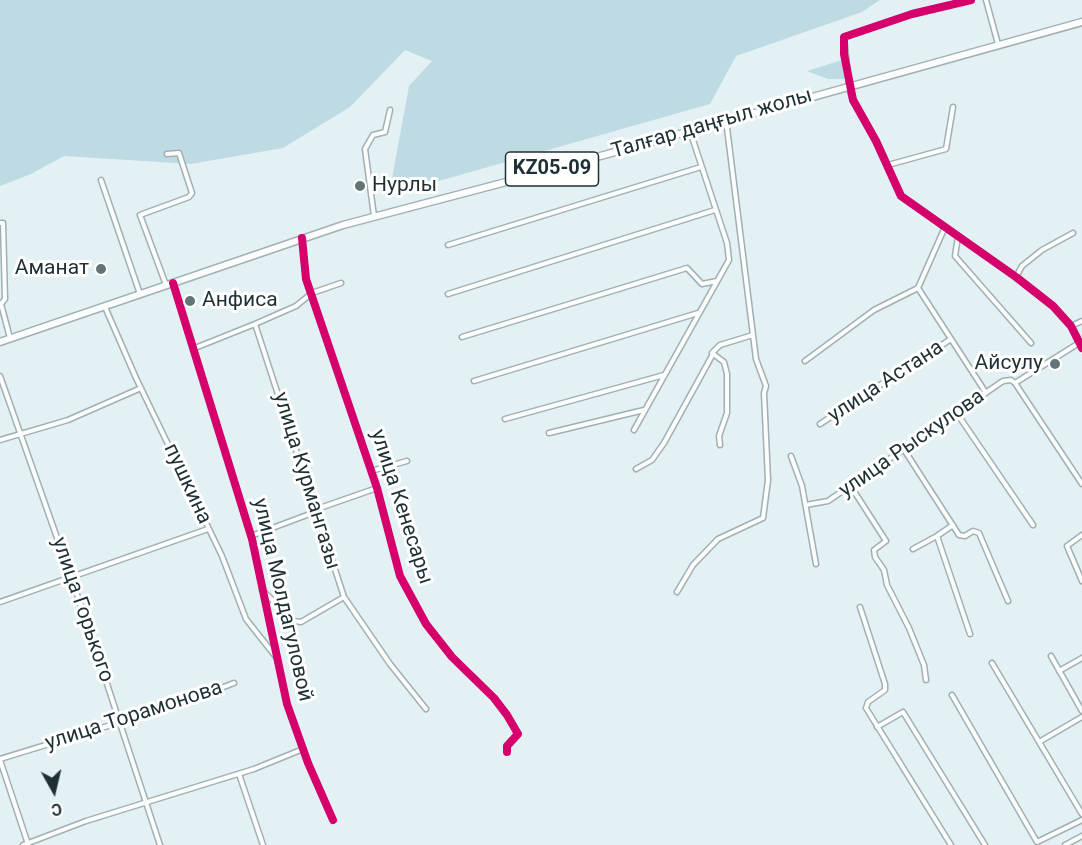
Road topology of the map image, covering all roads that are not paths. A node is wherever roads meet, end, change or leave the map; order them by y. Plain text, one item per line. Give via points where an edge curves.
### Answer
1 (970, 0) edge
2 (992, 0) edge
3 (986, 1) edge
4 (1082, 22) edge
5 (998, 44) junction
6 (849, 85) junction
7 (953, 107) dead end
8 (390, 110) dead end
9 (729, 119) junction
10 (690, 130) junction
11 (167, 154) dead end
12 (888, 165) junction
13 (701, 167) junction
14 (101, 180) dead end
15 (715, 210) junction
16 (374, 216) junction
17 (0, 223) edge
18 (945, 227) junction
19 (1073, 233) dead end
20 (958, 236) junction
21 (302, 238) junction
22 (448, 245) dead end
23 (1016, 276) junction
24 (718, 280) junction
25 (341, 283) dead end
26 (169, 284) junction
27 (918, 288) junction
28 (312, 293) junction
29 (140, 294) junction
30 (448, 294) dead end
31 (0, 304) edge
32 (105, 306) junction
33 (698, 313) junction
34 (1082, 321) edge
35 (255, 324) junction
36 (1071, 326) junction
37 (753, 335) junction
38 (462, 337) dead end
39 (10, 338) junction
40 (951, 339) junction
41 (0, 342) edge
42 (1030, 343) dead end
43 (1081, 345) edge
44 (195, 348) junction
45 (713, 354) junction
46 (805, 361) dead end
47 (665, 375) junction
48 (0, 376) edge
49 (474, 381) dead end
50 (1015, 383) junction
51 (141, 388) junction
52 (986, 393) junction
53 (645, 410) junction
54 (956, 412) junction
55 (505, 419) dead end
56 (820, 424) dead end
57 (634, 430) dead end
58 (22, 433) junction
59 (549, 433) dead end
60 (0, 440) edge
61 (720, 445) dead end
62 (903, 448) junction
63 (791, 456) dead end
64 (407, 461) dead end
65 (636, 469) dead end
66 (371, 471) junction
67 (1082, 484) edge
68 (850, 485) junction
69 (377, 488) junction
70 (806, 505) junction
71 (315, 511) junction
72 (953, 525) junction
73 (1033, 525) dead end
74 (208, 529) junction
75 (251, 536) junction
76 (937, 536) junction
77 (1082, 536) edge
78 (913, 549) dead end
79 (816, 564) dead end
80 (70, 578) junction
81 (1082, 581) edge
82 (262, 590) junction
83 (677, 591) dead end
84 (344, 597) junction
85 (1008, 601) dead end
86 (0, 602) edge
87 (860, 607) dead end
88 (970, 634) dead end
89 (1051, 656) dead end
90 (277, 657) junction
91 (1082, 658) edge
92 (992, 663) dead end
93 (1059, 671) junction
94 (926, 680) dead end
95 (234, 683) dead end
96 (952, 695) dead end
97 (426, 710) dead end
98 (1082, 711) edge
99 (1082, 717) edge
100 (119, 720) junction
101 (877, 727) junction
102 (1039, 742) junction
103 (303, 749) junction
104 (507, 752) dead end
105 (0, 760) edge
106 (240, 774) junction
107 (147, 803) junction
108 (1082, 814) edge
109 (333, 820) dead end
110 (1082, 820) edge
111 (1082, 836) edge
112 (26, 844) edge
113 (160, 845) edge
114 (263, 845) edge
115 (951, 845) edge
116 (985, 845) edge
117 (1065, 845) edge

1 - 6 street via 844,37
2 - 3 street
3 - 5 street
4 - 5 main road, Талғар даңғыл жолы / KZ05-09
5 - 6 main road, Талғар даңғыл жолы / KZ05-09
6 - 9 main road, Талғар даңғыл жолы / KZ05-09
6 - 12 street
7 - 12 street via 946,149
8 - 16 street via 385,132 373,135 365,149
9 - 10 main road, Талғар даңғыл жолы / KZ05-09
9 - 37 street
10 - 13 street
10 - 16 main road, Талғар даңғыл жолы / KZ05-09
11 - 26 street, улица Молдагуловой via 179,153 192,193 140,215
12 - 18 street via 901,196
13 - 15 street
13 - 22 street
14 - 29 street
15 - 24 street via 729,260
15 - 30 street
16 - 21 main road, Талғар даңғыл жолы / KZ05-09
17 - 31 street via 5,299
18 - 20 street
18 - 27 street
19 - 23 street via 1042,250
20 - 23 street
20 - 42 street via 955,256
21 - 26 main road, Талғар даңғыл жолы / KZ05-09
21 - 28 street, улица Кенесары
23 - 36 street
24 - 33 street
24 - 38 street via 702,284 687,268
25 - 28 street
26 - 29 main road, Талғар даңғыл жолы / KZ05-09
26 - 44 street, улица Молдагуловой
27 - 40 street
27 - 46 street via 874,310
28 - 35 street via 296,306
28 - 66 street, улица Кенесары
29 - 32 main road, Талғар даңғыл жолы / KZ05-09
31 - 39 street
32 - 39 main road, Талғар даңғыл жолы / KZ05-09
32 - 51 street, пушкина
33 - 47 street
33 - 49 street
34 - 36 street
35 - 44 street
35 - 71 street, улица Курмангазы
36 - 43 street
37 - 45 street via 720,345
37 - 83 street via 756,359 766,386 768,480 763,518 718,539 693,565
39 - 41 main road, Талғар даңғыл жолы / KZ05-09
40 - 52 street
40 - 56 street, улица Астана
43 - 50 street, улица Рыскулова
44 - 75 street, улица Молдагуловой
45 - 61 street via 724,362 726,374 727,413
45 - 65 street via 658,452
47 - 53 street
47 - 55 street
48 - 58 street, улица Горького
50 - 52 street, улица Рыскулова via 1003,381
50 - 67 street
51 - 58 street via 68,420
51 - 74 street, пушкина
52 - 54 street, улица Рыскулова
53 - 57 street
53 - 59 street
54 - 62 street, улица Рыскулова
54 - 73 street
58 - 60 street
58 - 80 street, улица Горького
62 - 68 street, улица Рыскулова
62 - 72 street
63 - 70 street
64 - 66 street
66 - 69 street, улица Кенесары
68 - 70 street, улица Рыскулова via 828,501
68 - 94 street via 885,541 874,550 875,557 909,628
69 - 71 street
69 - 104 street, улица Кенесары via 406,591 452,657 507,715 518,734 507,746
70 - 79 street
71 - 75 street
71 - 84 street, улица Курмангазы
72 - 76 street
72 - 85 street via 960,535 979,533
74 - 80 street
74 - 90 street, пушкина via 246,619
75 - 82 street, улица Молдагуловой
76 - 78 street
76 - 88 street
77 - 81 street via 1067,546
80 - 86 street
80 - 100 street, улица Горького
82 - 84 street via 294,621 302,622
82 - 90 street, улица Молдагуловой
84 - 97 street, улица Курмангазы
87 - 101 street via 885,684 885,690 866,708
89 - 93 street
90 - 103 street, улица Молдагуловой via 287,704
91 - 93 street
92 - 102 street
93 - 98 street
95 - 100 street, улица Торамонова via 185,702
96 - 110 street via 1037,842
99 - 102 street
100 - 105 street, улица Торамонова
100 - 107 street, улица Горького
101 - 115 street
101 - 116 street via 903,712
102 - 108 street
103 - 106 street
103 - 109 street, улица Молдагуловой
105 - 112 street
106 - 107 street
106 - 114 street
107 - 112 street
107 - 113 street, улица Горького
111 - 117 street

